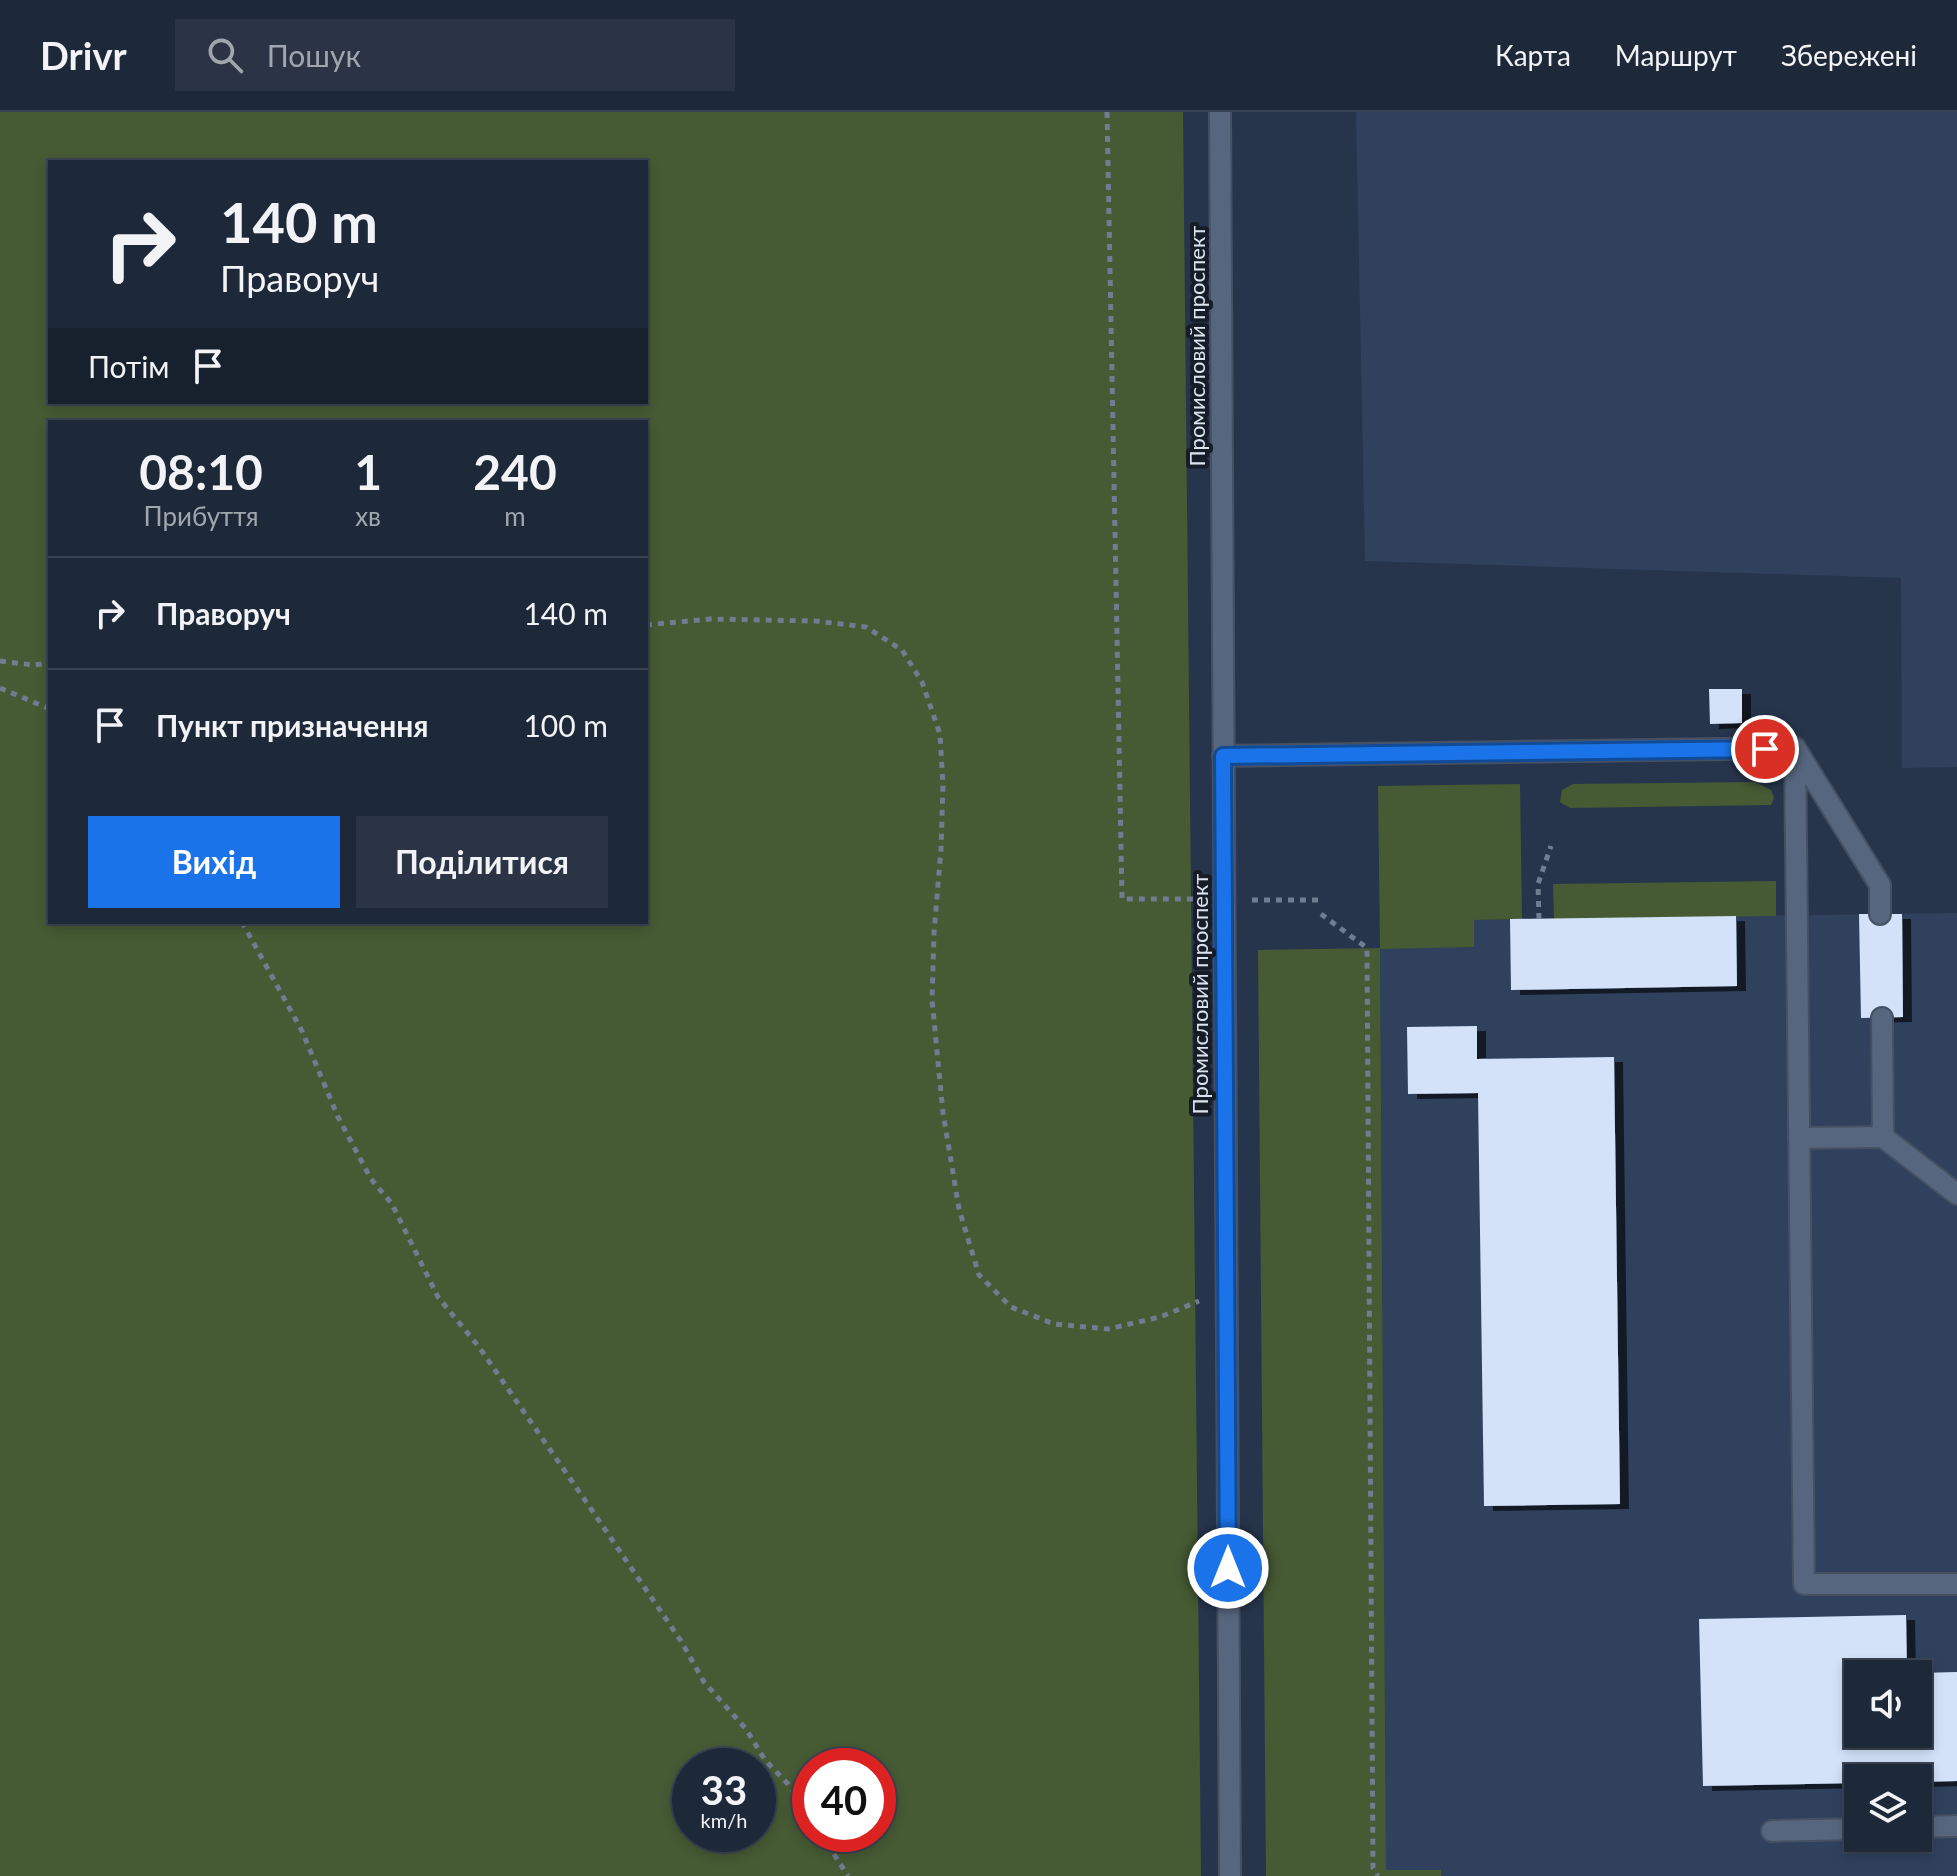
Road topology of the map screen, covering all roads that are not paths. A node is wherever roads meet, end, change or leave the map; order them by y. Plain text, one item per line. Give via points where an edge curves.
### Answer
1 (1220, 112) edge
2 (1795, 748) junction
3 (1223, 756) junction
4 (1880, 914) dead end
5 (1882, 1018) dead end
6 (1883, 1137) junction
7 (1799, 1138) junction
8 (1957, 1194) edge
9 (1957, 1584) edge
10 (1957, 1826) edge
11 (1932, 1827) edge
12 (1844, 1829) edge
13 (1772, 1831) dead end
14 (1230, 1876) edge

1 - 3 street, Промисловий проспект
2 - 3 street
2 - 4 street via 1880,885
2 - 7 street
3 - 14 street, Промисловий проспект
5 - 6 street
6 - 7 street
6 - 8 street
7 - 9 street via 1804,1584
10 - 11 street
12 - 13 street

